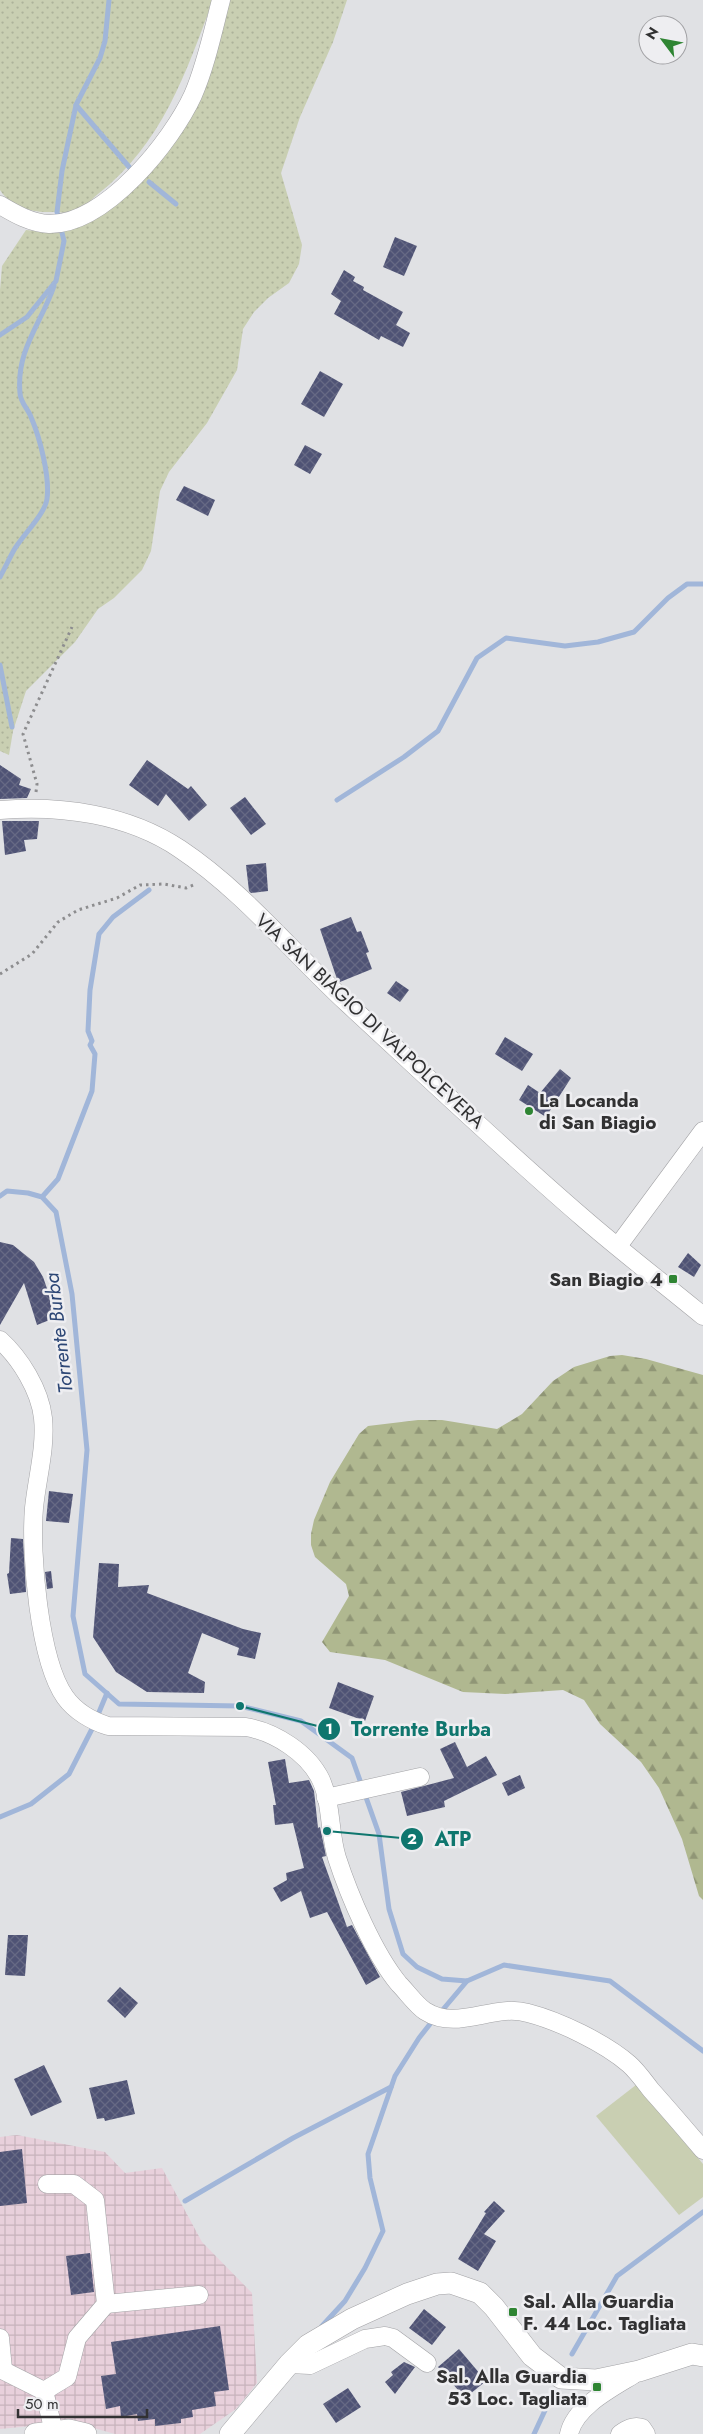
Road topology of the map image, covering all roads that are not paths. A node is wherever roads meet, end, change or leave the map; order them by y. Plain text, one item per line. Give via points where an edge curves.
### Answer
1 (221, 0) edge
2 (0, 205) edge
3 (0, 810) edge
4 (703, 1130) edge
5 (618, 1246) junction
6 (703, 1316) edge
7 (0, 1340) edge
8 (420, 1777) dead end
9 (326, 1798) junction
10 (703, 2150) edge
11 (47, 2184) dead end
12 (199, 2295) dead end
13 (106, 2304) junction
14 (0, 2338) edge
15 (703, 2356) edge
16 (289, 2364) junction
17 (427, 2364) dead end
18 (2, 2369) edge
19 (639, 2371) junction
20 (44, 2391) junction
21 (45, 2433) edge
22 (86, 2434) edge
23 (230, 2434) edge
24 (569, 2434) edge
25 (620, 2434) edge
26 (646, 2434) edge

1 - 2 street via 193,94 162,146 132,180 94,211 50,224 33,221
3 - 5 street, VIA SAN BIAGIO DI VALPOLCEVERA via 75,811 134,826 180,848 252,909 371,1025
4 - 5 street
5 - 6 street, VIA SAN BIAGIO DI VALPOLCEVERA
7 - 9 street via 11,1350 28,1377 43,1416 44,1438 34,1509 35,1576 39,1614 52,1667 65,1698 95,1722 108,1726 259,1729 292,1748 308,1762 321,1780
8 - 9 street
9 - 10 street via 337,1857 354,1901 393,1974 424,2010 440,2018 458,2020 511,2010 528,2013 600,2043 630,2065
11 - 13 street via 74,2184 95,2200
12 - 13 street
13 - 20 street via 77,2338 67,2377
14 - 18 street
15 - 19 main road via 692,2354
16 - 17 street via 310,2366 365,2339 385,2336 402,2344
16 - 19 main road via 308,2345 352,2319 407,2294 451,2283 480,2294 532,2356 562,2378 596,2380
16 - 23 main road
18 - 20 street
19 - 24 street via 614,2386 575,2418
20 - 21 street
21 - 22 main road via 69,2430
25 - 26 street via 639,2427

